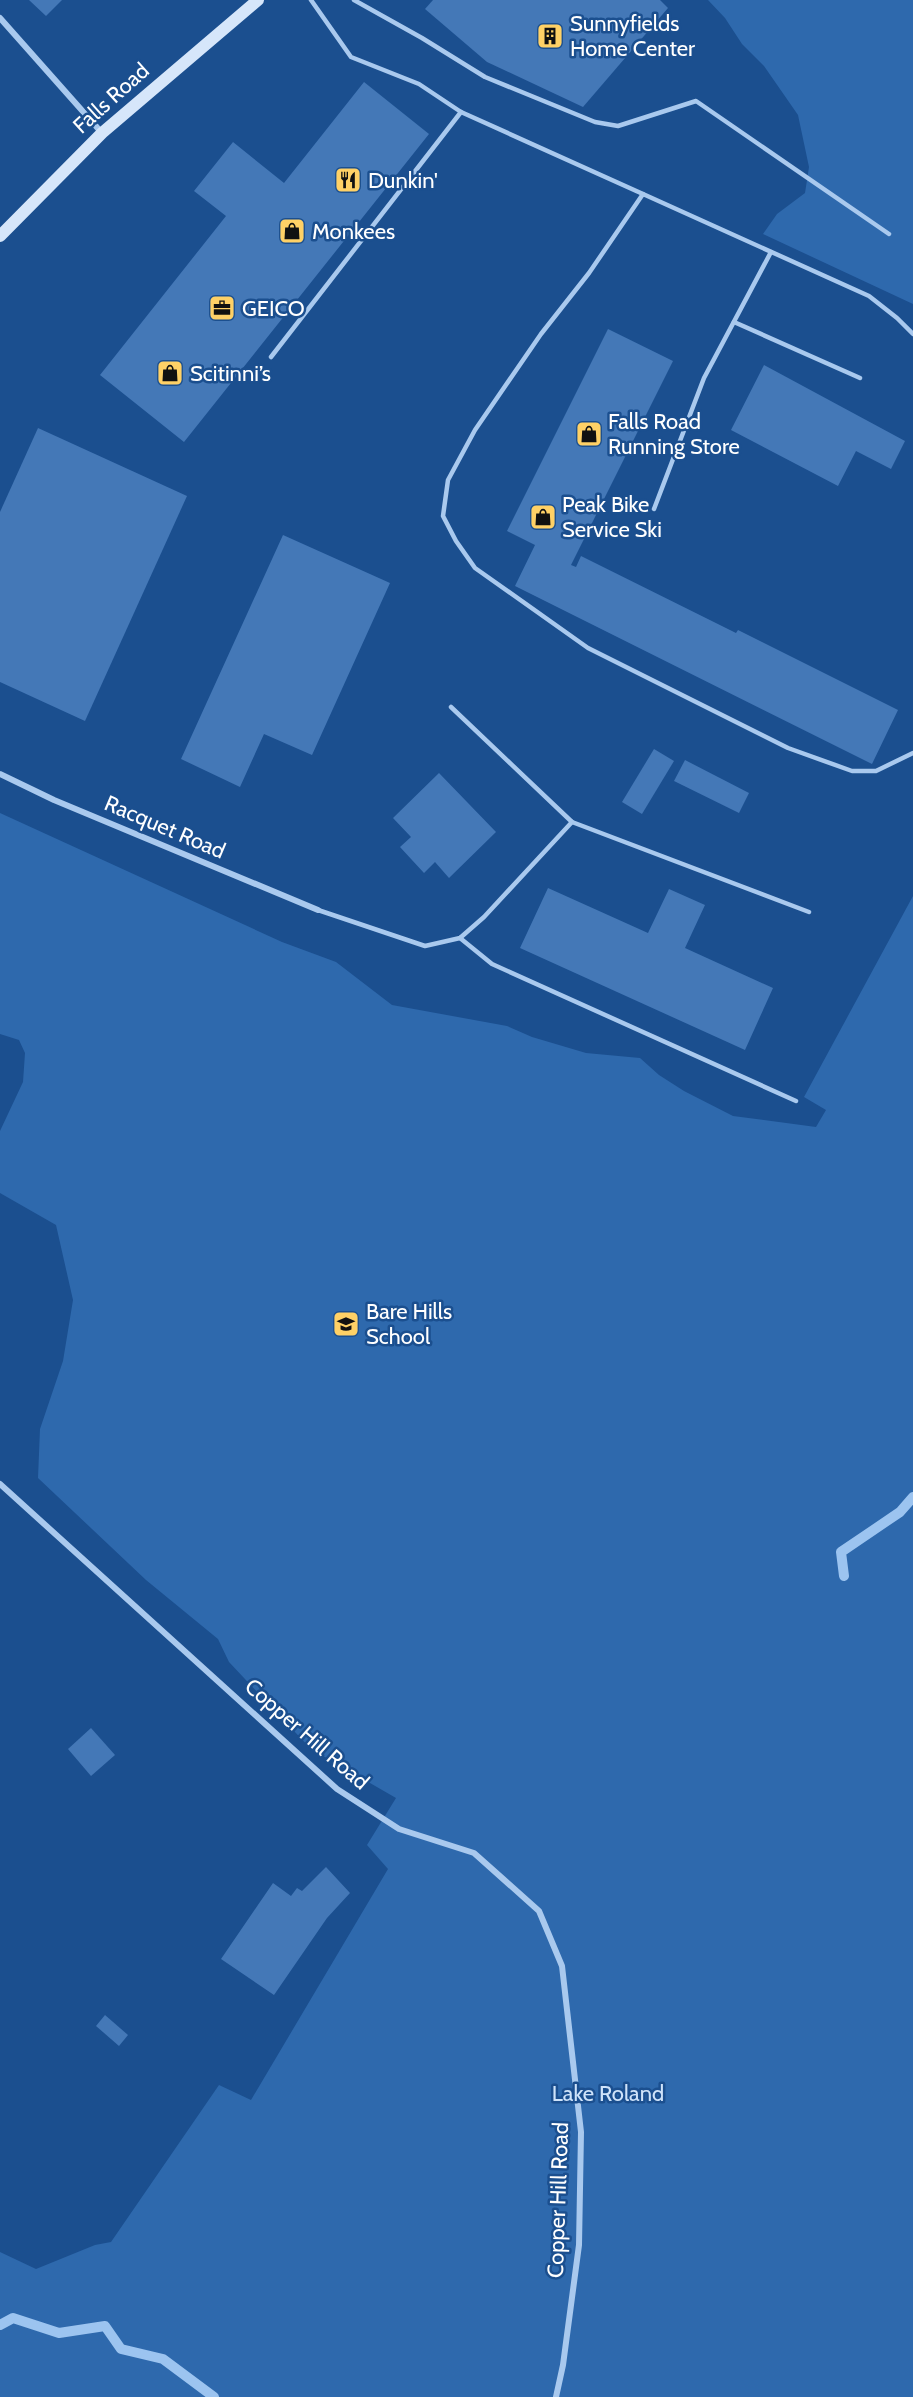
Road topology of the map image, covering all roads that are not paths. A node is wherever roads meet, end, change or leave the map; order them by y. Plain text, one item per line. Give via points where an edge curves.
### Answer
1 (258, 0) edge
2 (311, 0) edge
3 (354, 0) edge
4 (0, 18) edge
5 (461, 112) junction
6 (102, 133) junction
7 (643, 194) junction
8 (890, 234) dead end
9 (0, 236) edge
10 (771, 252) junction
11 (734, 322) junction
12 (913, 334) edge
13 (271, 357) dead end
14 (860, 378) dead end
15 (654, 509) dead end
16 (451, 706) dead end
17 (913, 753) edge
18 (0, 774) edge
19 (572, 822) junction
20 (318, 910) joint
21 (809, 912) dead end
22 (460, 938) junction
23 (796, 1101) dead end
24 (0, 1484) edge
25 (556, 2397) edge

1 - 6 main road, Falls Road
2 - 5 lane via 351,57 419,84
3 - 8 lane via 485,77 595,122 618,126 696,101
4 - 6 street
5 - 7 lane
5 - 13 lane
6 - 9 main road, Falls Road
7 - 10 lane
7 - 17 lane via 474,430 448,480 443,516 475,568 588,648 788,748 852,771 876,771
10 - 11 lane
10 - 12 lane via 869,296
11 - 14 lane
11 - 15 lane via 704,378
16 - 19 lane
18 - 20 street, Racquet Road
19 - 21 lane
19 - 22 lane
20 - 22 lane via 424,946
22 - 23 lane via 492,964
24 - 25 street, Copper Hill Road via 337,1789 399,1829 474,1853 539,1911 562,1966 581,2132 579,2245

